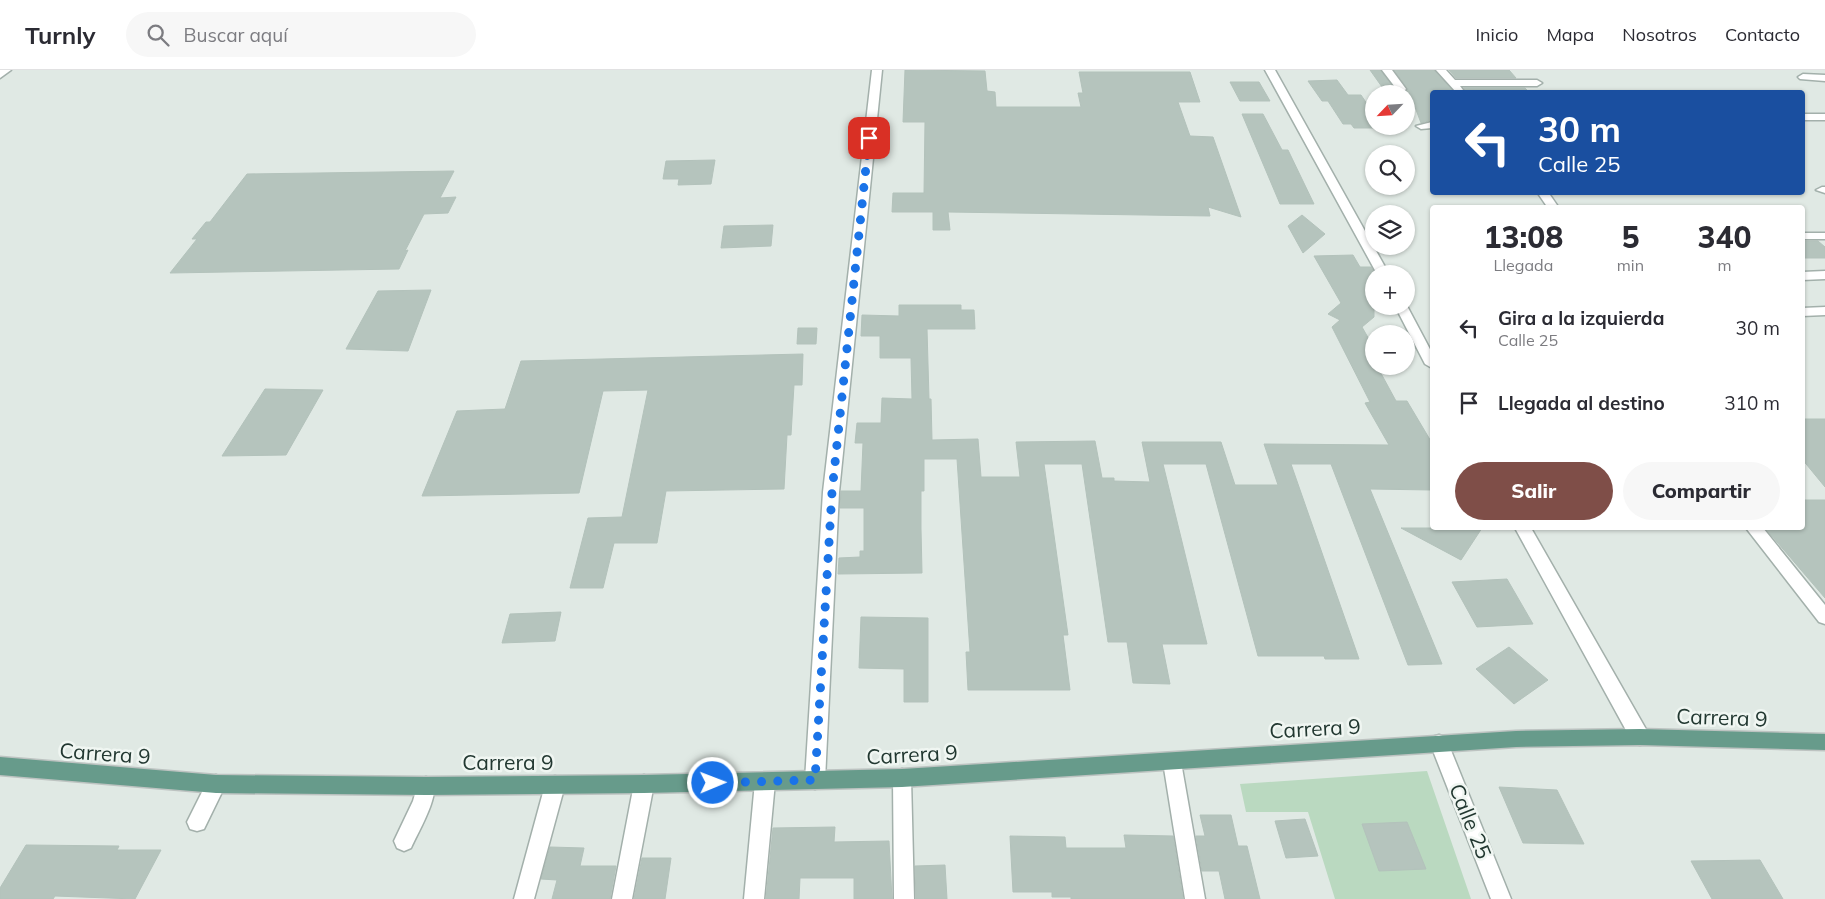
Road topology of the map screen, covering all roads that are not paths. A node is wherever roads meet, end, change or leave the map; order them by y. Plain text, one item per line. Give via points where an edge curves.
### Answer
1 (6, 70) edge
2 (877, 70) edge
3 (1270, 70) edge
4 (1387, 70) edge
5 (1441, 70) edge
6 (0, 76) edge
7 (1803, 77) dead end
8 (1825, 78) edge
9 (1452, 83) junction
10 (1537, 83) dead end
11 (1399, 85) edge
12 (1458, 90) edge
13 (1805, 117) edge
14 (1825, 117) edge
15 (1430, 125) edge
16 (1421, 126) dead end
17 (1805, 236) edge
18 (1825, 236) edge
19 (1378, 265) edge
20 (1825, 275) edge
21 (1805, 276) edge
22 (1825, 311) edge
23 (1805, 312) edge
24 (1406, 315) edge
25 (1430, 360) edge
26 (1524, 530) edge
27 (1756, 530) edge
28 (1825, 617) edge
29 (1640, 737) junction
30 (1825, 742) edge
31 (1439, 743) junction
32 (1172, 762) junction
33 (0, 766) edge
34 (902, 778) junction
35 (815, 780) junction
36 (766, 782) junction
37 (216, 784) junction
38 (644, 784) junction
39 (555, 785) junction
40 (426, 786) junction
41 (197, 822) dead end
42 (404, 841) dead end
43 (524, 899) edge
44 (622, 899) edge
45 (754, 899) edge
46 (904, 899) edge
47 (1195, 899) edge
48 (1502, 899) edge

1 - 6 street
2 - 35 street via 832,492
3 - 19 street
4 - 11 street
5 - 9 street
7 - 8 street
9 - 10 street
9 - 12 street
13 - 14 street
15 - 16 street
17 - 18 street
20 - 21 street
22 - 23 street
24 - 25 street
26 - 29 street
27 - 28 street
29 - 30 main road, Carrera 9
29 - 31 main road, Carrera 9
31 - 32 main road, Carrera 9
31 - 48 street, Calle 25
32 - 34 main road, Carrera 9
32 - 47 street
33 - 37 main road, Carrera 9
34 - 35 main road, Carrera 9
34 - 46 street
35 - 36 main road, Carrera 9
36 - 38 main road, Carrera 9
36 - 45 street
37 - 40 main road, Carrera 9
37 - 41 street
38 - 39 main road, Carrera 9
38 - 44 street
39 - 40 main road, Carrera 9
39 - 43 street
40 - 42 street

